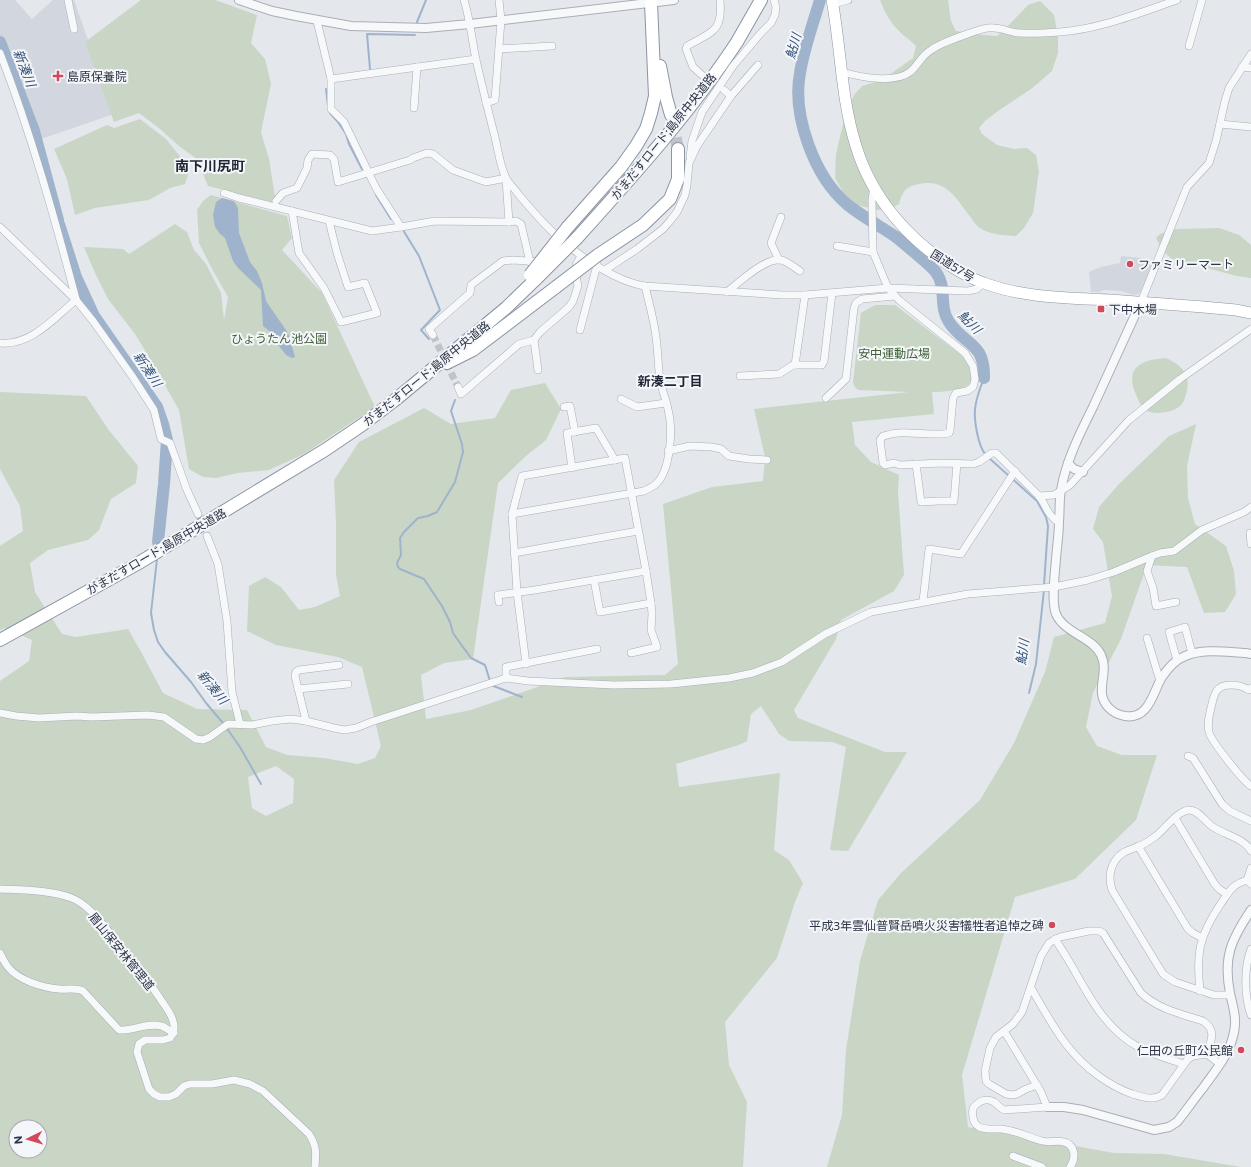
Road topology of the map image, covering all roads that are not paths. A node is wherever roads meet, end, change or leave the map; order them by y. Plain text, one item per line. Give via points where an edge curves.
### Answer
1 (68, 0) edge
2 (239, 0) edge
3 (464, 0) edge
4 (499, 0) edge
5 (674, 0) edge
6 (720, 0) edge
7 (774, 0) edge
8 (848, 0) edge
9 (1177, 0) edge
10 (1202, 0) edge
11 (760, 1) edge
12 (833, 2) edge
13 (651, 3) junction
14 (652, 17) junction
15 (317, 20) junction
16 (501, 20) junction
17 (470, 24) junction
18 (74, 28) dead end
19 (552, 46) dead end
20 (1189, 46) dead end
21 (499, 49) junction
22 (0, 53) edge
23 (1251, 54) edge
24 (476, 60) junction
25 (758, 65) dead end
26 (417, 67) junction
27 (1242, 67) junction
28 (1251, 68) edge
29 (842, 72) junction
30 (702, 75) dead end
31 (331, 79) junction
32 (724, 90) dead end
33 (731, 96) junction
34 (486, 103) junction
35 (414, 108) dead end
36 (671, 114) tunnel mouth
37 (1220, 124) junction
38 (1251, 127) edge
39 (678, 149) tunnel mouth
40 (689, 163) junction
41 (369, 173) junction
42 (506, 178) junction
43 (874, 187) junction
44 (224, 193) dead end
45 (276, 201) dead end
46 (292, 211) junction
47 (781, 217) dead end
48 (330, 221) junction
49 (509, 222) junction
50 (0, 227) edge
51 (402, 227) junction
52 (562, 242) junction
53 (837, 246) dead end
54 (873, 252) junction
55 (581, 256) junction
56 (598, 260) junction
57 (779, 260) junction
58 (530, 262) junction
59 (605, 270) junction
60 (800, 271) dead end
61 (533, 276) junction
62 (983, 283) junction
63 (645, 286) junction
64 (888, 288) junction
65 (727, 292) junction
66 (832, 293) junction
67 (805, 295) junction
68 (895, 296) junction
69 (76, 300) junction
70 (1141, 302) junction
71 (1251, 313) edge
72 (1251, 329) edge
73 (580, 330) dead end
74 (432, 336) dead end
75 (534, 340) junction
76 (0, 343) edge
77 (795, 365) junction
78 (538, 370) dead end
79 (428, 372) junction
80 (740, 376) dead end
81 (458, 387) dead end
82 (826, 398) dead end
83 (622, 399) dead end
84 (666, 402) junction
85 (564, 407) dead end
86 (575, 432) junction
87 (668, 451) junction
88 (615, 460) junction
89 (767, 460) dead end
90 (956, 463) junction
91 (1068, 463) junction
92 (916, 464) junction
93 (572, 468) junction
94 (1083, 472) junction
95 (1013, 475) junction
96 (1060, 492) junction
97 (632, 494) junction
98 (1039, 496) junction
99 (1251, 507) edge
100 (1247, 512) edge
101 (198, 514) tunnel mouth
102 (512, 514) junction
103 (1059, 522) junction
104 (638, 531) junction
105 (1251, 533) edge
106 (207, 536) tunnel mouth
107 (1251, 544) edge
108 (514, 554) junction
109 (1152, 556) junction
110 (646, 571) junction
111 (594, 580) junction
112 (1051, 587) junction
113 (517, 592) junction
114 (923, 601) junction
115 (499, 602) dead end
116 (1176, 602) dead end
117 (651, 603) junction
118 (1147, 638) dead end
119 (0, 640) edge
120 (597, 649) dead end
121 (631, 653) dead end
122 (1192, 653) junction
123 (1251, 654) edge
124 (1177, 660) junction
125 (339, 664) dead end
126 (526, 664) junction
127 (506, 678) junction
128 (1160, 681) junction
129 (348, 684) dead end
130 (298, 689) junction
131 (1250, 691) edge
132 (0, 713) edge
133 (306, 721) junction
134 (240, 724) junction
135 (1188, 756) dead end
136 (1251, 786) edge
137 (1175, 818) junction
138 (1251, 821) edge
139 (1138, 846) junction
140 (1251, 851) edge
141 (1251, 868) edge
142 (1249, 882) edge
143 (0, 889) edge
144 (1227, 894) junction
145 (1251, 910) edge
146 (1202, 938) junction
147 (1055, 939) junction
148 (1251, 949) edge
149 (0, 953) edge
150 (1031, 988) junction
151 (1200, 991) junction
152 (1230, 995) junction
153 (1251, 1015) edge
154 (1004, 1030) junction
155 (174, 1033) junction
156 (1207, 1054) junction
157 (1184, 1064) junction
158 (1220, 1064) junction
159 (1037, 1085) junction
160 (1047, 1107) junction
161 (1013, 1156) dead end
162 (315, 1167) edge
163 (1042, 1167) edge
164 (1070, 1167) edge

1 - 18 street
2 - 15 street
3 - 17 street
4 - 16 street
5 - 13 street
6 - 30 street via 721,18 716,27 687,46 686,50 693,67
7 - 40 street via 775,16 771,23 733,66 702,112 692,141
8 - 12 street
9 - 29 street via 1127,17 1060,32 1028,34 994,28 974,31 932,48 911,71 895,78 868,78
10 - 20 street
11 - 61 highway, がまだすロード;島原中央道路, bridge via 737,42 640,168 577,238
12 - 29 highway, 国道57号
13 - 14 highway
13 - 16 street
14 - 36 highway
14 - 61 highway, bridge via 655,96 646,129 621,167 567,228
15 - 17 street via 351,26 395,28
15 - 31 street
16 - 17 street
16 - 21 street
17 - 24 street
19 - 21 street
21 - 34 street via 496,100
22 - 69 street via 32,145
23 - 27 street
24 - 26 street
24 - 34 street
25 - 33 street
26 - 31 street
26 - 35 street
27 - 28 street
27 - 37 street via 1229,88
29 - 43 highway, 国道57号 via 850,127 864,168
31 - 41 street via 331,109 344,122
32 - 33 street
33 - 40 street
34 - 42 street
37 - 38 street
37 - 70 street via 1209,163 1187,188
39 - 56 highway via 678,179 670,199 643,225
40 - 59 street via 685,195 670,221 637,249
41 - 42 street via 433,154 453,170 486,182
41 - 45 street via 338,182 334,159 330,155 312,154 297,188 283,193
41 - 51 street via 389,210
42 - 49 street
42 - 52 street
43 - 54 street
43 - 62 highway, 国道57号 via 895,218 912,236 946,263
44 - 46 street
46 - 48 street
46 - 48 street via 299,253 324,288 341,322 377,313 365,283 348,287
47 - 57 street via 771,243
48 - 51 street via 372,231
49 - 51 street via 436,221
49 - 58 street via 521,224
50 - 69 street
52 - 55 street
52 - 58 street via 543,262
53 - 54 street
54 - 64 street
55 - 56 street
55 - 75 street via 576,265 578,286 574,301
56 - 59 street
56 - 73 street
56 - 79 highway, bridge via 556,287 473,350
57 - 60 street
57 - 65 street via 764,265
58 - 74 street via 508,260 499,263 471,285 470,293 429,328
59 - 63 street via 630,283
61 - 79 highway, がまだすロード;島原中央道路 via 506,308
62 - 64 street via 973,291
62 - 70 highway, 国道57号 via 1022,294
63 - 65 street
63 - 84 street
64 - 66 street
64 - 68 street
65 - 67 street
66 - 67 street
66 - 77 street via 823,363
67 - 77 street
68 - 82 street via 862,299 856,302 846,380
68 - 92 street via 965,353 975,372 973,387 956,393 953,398 950,431 947,435 899,433 881,438 883,464
69 - 76 street via 37,333 18,342
69 - 101 street via 154,410 162,438 170,443
70 - 71 highway, 国道57号
70 - 91 street
72 - 94 street via 1129,420
75 - 78 street
75 - 81 street via 519,344 461,394
77 - 80 street via 779,374
79 - 119 highway, がまだすロード;島原中央道路 via 362,425 325,450 137,564
83 - 84 street via 637,407
84 - 87 street via 671,432
85 - 86 street via 570,406
86 - 88 street via 596,428
86 - 93 street via 566,433
87 - 89 street via 690,446 721,449 729,456
87 - 97 street via 666,466 657,483 651,488
88 - 93 street
88 - 97 street via 625,458
90 - 92 street
90 - 92 street via 954,501 950,502 921,502
90 - 95 street via 976,463 996,453
91 - 94 street via 1074,469
91 - 96 street
93 - 102 street via 522,476
94 - 96 street
95 - 98 street
95 - 114 street via 962,554 928,549
96 - 98 street
96 - 103 street
97 - 102 street
97 - 104 street
98 - 103 street via 1050,516
99 - 100 street
100 - 109 street via 1202,530 1174,551
102 - 108 street
103 - 112 street
104 - 108 street
104 - 110 street
105 - 107 street
106 - 134 street via 218,564 227,621 232,692
108 - 113 street
109 - 112 street via 1088,580
109 - 116 street via 1147,571 1156,606
110 - 111 street
110 - 117 street
111 - 113 street
111 - 117 street via 596,612
112 - 114 street via 968,594
112 - 128 street via 1058,618 1101,654 1104,669 1101,694 1108,707 1115,713 1125,716 1135,716 1144,712
113 - 115 street via 498,595
113 - 126 street
114 - 127 street via 871,612 825,634 782,662 753,673 729,678 671,684 614,685
117 - 121 street via 650,630 657,647
118 - 128 street
120 - 126 street
122 - 123 street via 1212,651
122 - 124 street
122 - 124 street via 1185,627 1169,632
124 - 128 street
125 - 130 street via 297,671 295,676
126 - 127 street via 506,667
127 - 133 street via 356,728 344,730
129 - 130 street
130 - 133 street
131 - 136 street via 1235,685 1220,687 1213,696 1208,725 1210,736 1242,779
132 - 134 street via 39,718 148,715 164,717 196,739 203,740 226,725
133 - 134 street via 291,719 252,725
135 - 138 street via 1193,758 1225,808
137 - 139 street via 1156,836
137 - 140 street via 1191,810 1214,828 1246,844
137 - 144 street via 1214,883
139 - 146 street via 1188,929
139 - 151 street via 1124,852 1114,861 1110,870 1112,890 1160,971 1170,980
141 - 142 street
142 - 144 street via 1237,884
143 - 155 street, 眉山保安林管理道 via 63,895 88,909 149,981 171,1016
144 - 146 street
145 - 152 street via 1233,940 1229,953 1227,968
146 - 151 street via 1198,963
147 - 150 street via 1049,943 1041,956
147 - 156 street via 1094,930 1103,934 1140,992 1149,1000 1208,1024 1212,1037
147 - 157 street via 1108,1023 1138,1047
148 - 153 street via 1245,976
149 - 155 street via 8,968 19,977 42,986 78,988 83,991 119,1030 153,1025 162,1026
150 - 154 street via 1022,1012 1013,1024
150 - 157 street via 1069,1049 1091,1070 1129,1093 1154,1099 1162,1095
151 - 152 street via 1218,996
152 - 158 street via 1235,1012 1234,1031
154 - 159 street
154 - 159 street via 996,1037 990,1048 985,1071 986,1081 1012,1095
155 - 162 street via 170,1038 145,1040 139,1044 138,1052 149,1089 154,1094 160,1097 169,1096 190,1084 234,1080 250,1084 263,1091 309,1134 316,1151
156 - 157 street via 1193,1056
156 - 158 street
158 - 160 street via 1177,1122 1164,1129 1149,1129 1073,1108
159 - 160 street
160 - 164 street via 1008,1110 986,1100 980,1101 973,1108 973,1119 975,1124 984,1129 1002,1129 1043,1141 1068,1144 1074,1152 1074,1163
161 - 163 street

